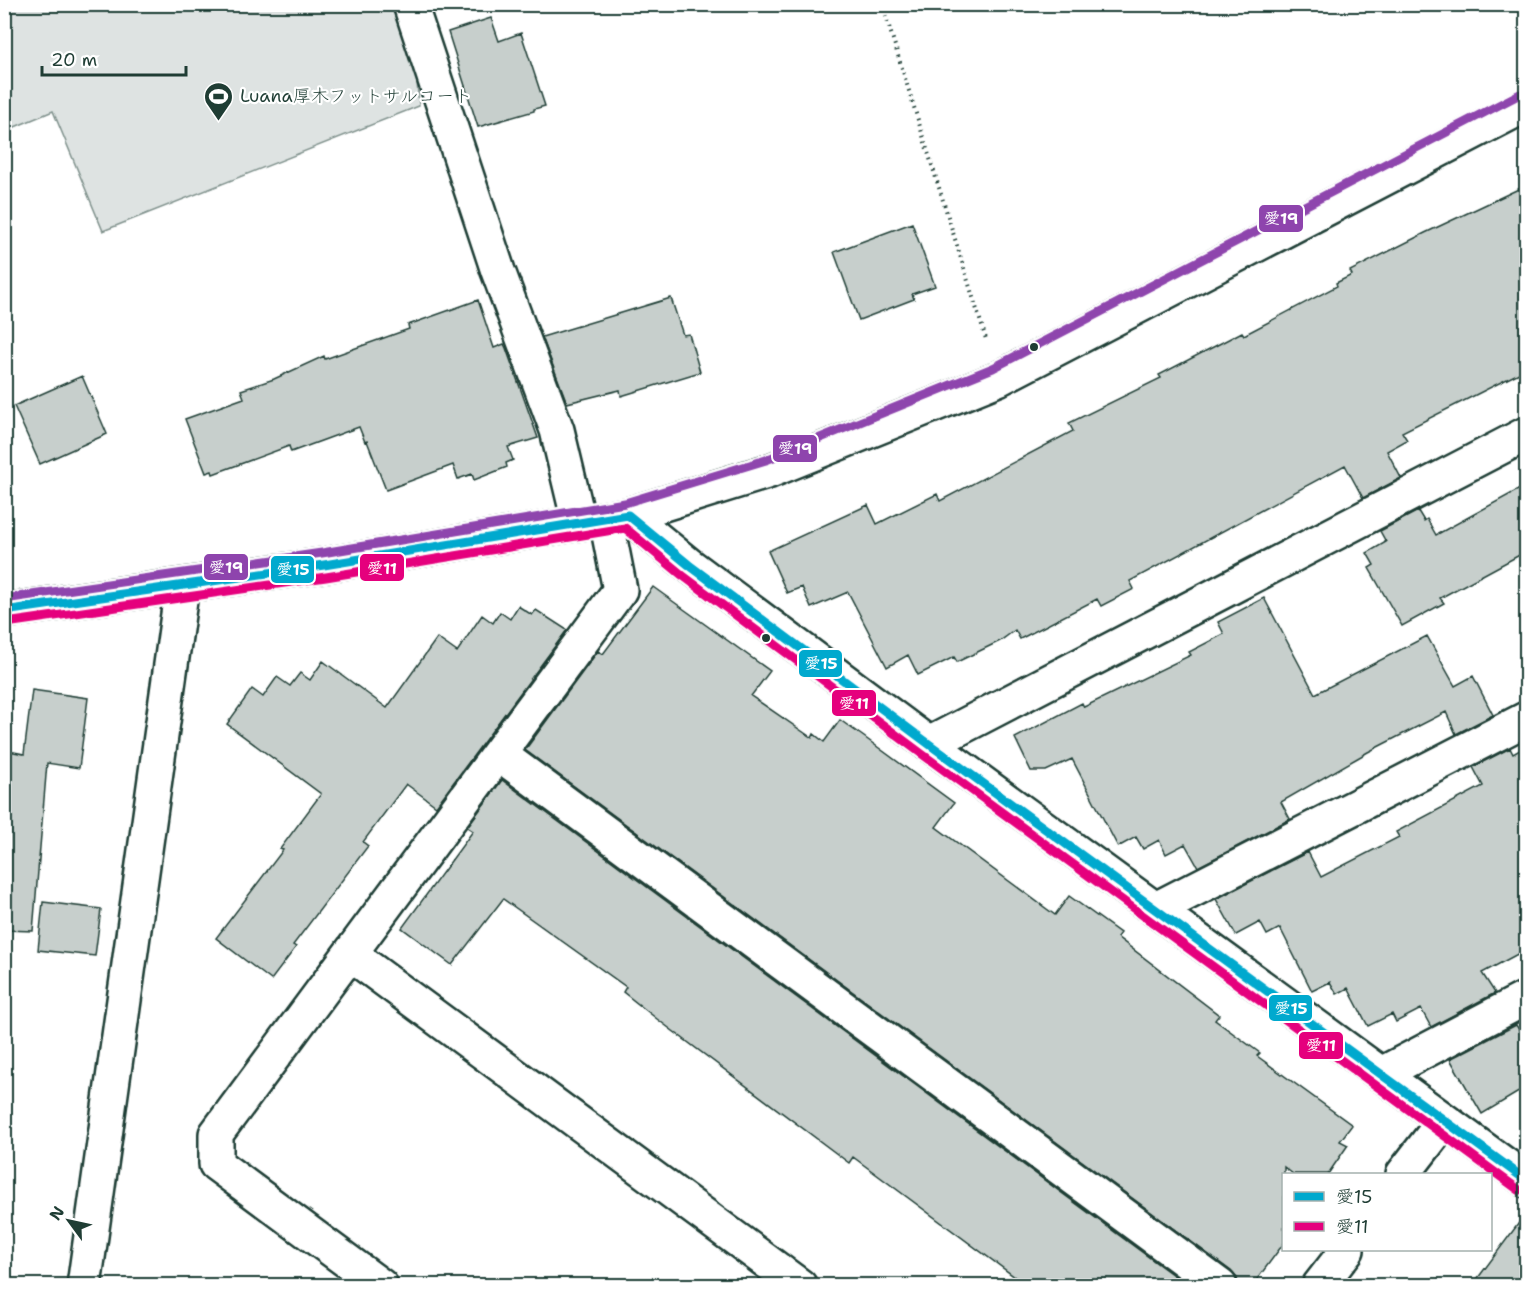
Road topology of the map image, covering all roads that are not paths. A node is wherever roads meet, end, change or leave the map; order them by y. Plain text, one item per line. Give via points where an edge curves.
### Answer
1 (410, 4) edge
2 (1527, 105) edge
3 (1527, 434) edge
4 (604, 518) junction
5 (182, 586) junction
6 (4, 611) edge
7 (1527, 719) edge
8 (929, 744) junction
9 (499, 754) junction
10 (1156, 909) junction
11 (350, 954) junction
12 (1527, 998) edge
13 (1381, 1074) junction
14 (1444, 1121) junction
15 (1404, 1173) edge
16 (1527, 1180) edge
17 (1346, 1251) edge
18 (84, 1286) edge
19 (381, 1286) edge
20 (800, 1286) edge
21 (1220, 1286) edge
22 (1319, 1286) edge

1 - 4 street via 498,271 557,430
2 - 4 street via 998,379 770,471
3 - 8 street
4 - 5 street
4 - 8 street via 689,565
4 - 9 street via 620,590
5 - 6 street
5 - 18 street
7 - 10 street
8 - 10 street
9 - 11 street
9 - 21 street
10 - 13 street
11 - 19 street via 216,1134 216,1164
11 - 20 street
12 - 13 street
13 - 14 street
14 - 15 street
14 - 16 street
17 - 22 street

